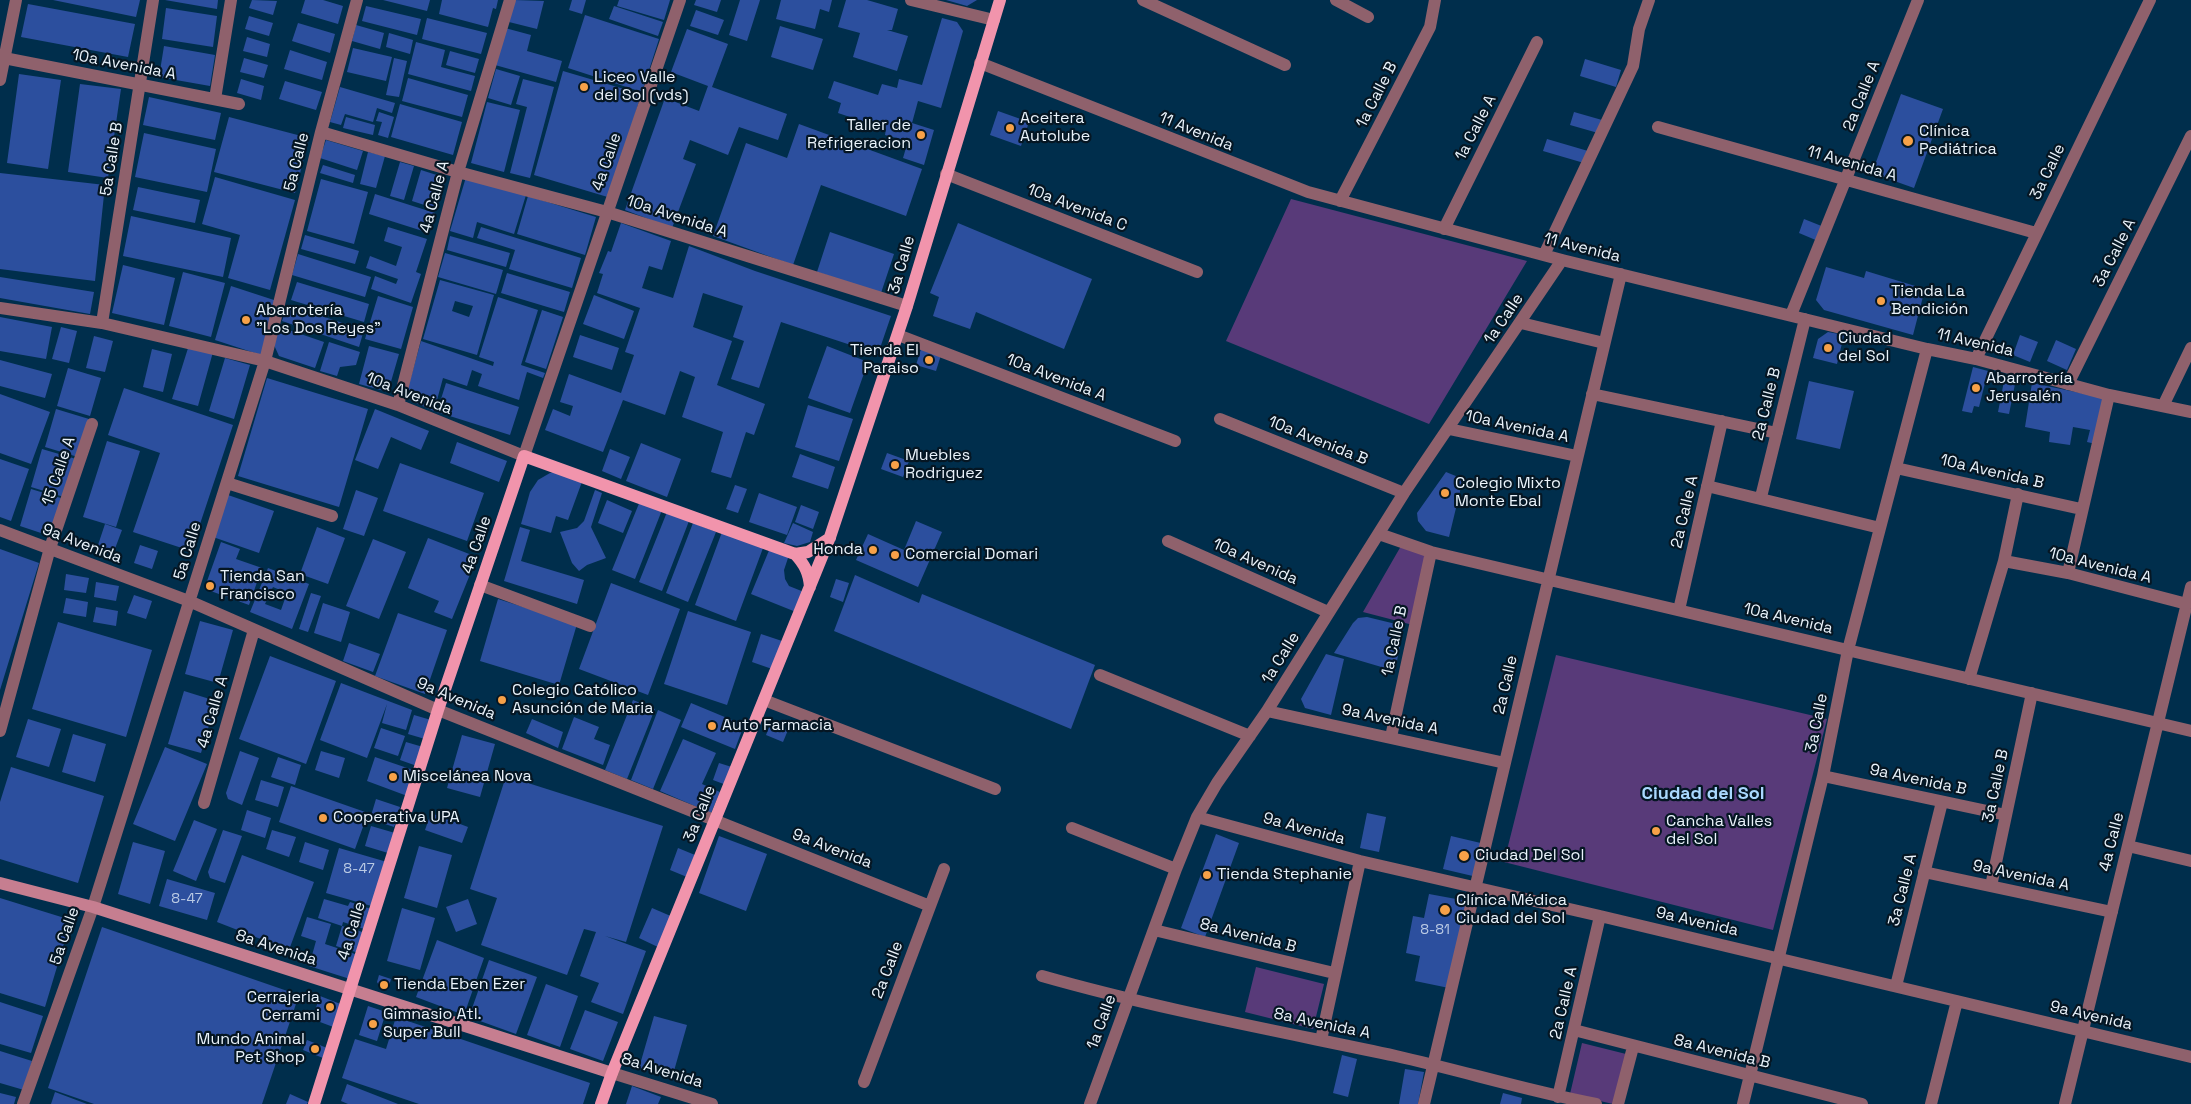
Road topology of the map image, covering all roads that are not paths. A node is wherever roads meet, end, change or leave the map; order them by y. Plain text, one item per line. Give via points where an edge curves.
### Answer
1 (16, 0) edge
2 (152, 0) edge
3 (231, 0) edge
4 (357, 0) edge
5 (510, 0) edge
6 (680, 0) edge
7 (911, 0) edge
8 (1000, 0) edge
9 (1143, 0) edge
10 (1336, 0) edge
11 (1435, 0) edge
12 (1649, 0) edge
13 (1918, 0) edge
14 (2150, 0) edge
15 (1368, 17) dead end
16 (994, 20) junction
17 (1537, 42) dead end
18 (4, 58) junction
19 (980, 64) junction
20 (1285, 64) dead end
21 (0, 80) edge
22 (141, 85) junction
23 (215, 99) junction
24 (239, 104) dead end
25 (1658, 126) dead end
26 (321, 132) junction
27 (2191, 136) edge
28 (458, 172) junction
29 (946, 174) junction
30 (1846, 179) junction
31 (1340, 201) junction
32 (607, 212) junction
33 (1444, 229) junction
34 (2036, 233) junction
35 (1544, 255) junction
36 (1562, 260) junction
37 (1197, 272) dead end
38 (1620, 274) junction
39 (907, 306) junction
40 (0, 308) edge
41 (1791, 315) junction
42 (1805, 319) junction
43 (102, 323) junction
44 (1521, 323) junction
45 (898, 335) junction
46 (1604, 343) junction
47 (2191, 348) edge
48 (1927, 349) junction
49 (1976, 359) junction
50 (265, 360) junction
51 (2068, 384) junction
52 (1592, 394) junction
53 (2109, 395) junction
54 (398, 405) junction
55 (2163, 406) junction
56 (2191, 412) edge
57 (1220, 419) dead end
58 (1722, 421) junction
59 (92, 424) dead end
60 (1449, 429) junction
61 (1777, 432) junction
62 (1175, 441) dead end
63 (524, 456) junction
64 (1577, 456) junction
65 (1896, 468) junction
66 (227, 482) junction
67 (1707, 486) junction
68 (1404, 493) junction
69 (2018, 494) junction
70 (1761, 497) junction
71 (2081, 509) junction
72 (332, 516) dead end
73 (1880, 528) junction
74 (0, 530) edge
75 (1379, 534) junction
76 (830, 538) junction
77 (1168, 541) dead end
78 (50, 548) junction
79 (1431, 552) junction
80 (795, 554) junction
81 (2004, 561) junction
82 (2068, 573) junction
83 (1549, 578) junction
84 (480, 585) junction
85 (2191, 587) edge
86 (810, 589) junction
87 (189, 601) junction
88 (2187, 604) junction
89 (1679, 610) junction
90 (1328, 612) junction
91 (590, 626) dead end
92 (254, 630) junction
93 (1848, 650) junction
94 (1100, 676) dead end
95 (1969, 679) junction
96 (2032, 693) junction
97 (764, 700) junction
98 (438, 710) junction
99 (1267, 711) junction
100 (2158, 723) junction
101 (0, 731) edge
102 (2191, 731) edge
103 (1250, 736) junction
104 (1391, 737) junction
105 (1505, 763) junction
106 (1823, 776) junction
107 (995, 789) dead end
108 (204, 802) dead end
109 (1942, 802) junction
110 (2006, 815) junction
111 (1197, 817) junction
112 (714, 821) junction
113 (1072, 828) dead end
114 (2128, 846) junction
115 (1360, 861) junction
116 (2191, 861) edge
117 (944, 869) dead end
118 (1176, 869) junction
119 (1924, 872) junction
120 (0, 883) edge
121 (1991, 886) junction
122 (1475, 887) junction
123 (930, 906) junction
124 (93, 907) junction
125 (2112, 912) junction
126 (1600, 916) junction
127 (1154, 930) junction
128 (1778, 958) junction
129 (1334, 973) junction
130 (1042, 976) dead end
131 (1896, 986) junction
132 (351, 989) junction
133 (1127, 1000) junction
134 (1957, 1001) junction
135 (1574, 1030) junction
136 (2083, 1030) junction
137 (1321, 1040) junction
138 (1633, 1047) junction
139 (2191, 1057) edge
140 (1433, 1064) junction
141 (612, 1073) junction
142 (1750, 1075) junction
143 (864, 1082) dead end
144 (1558, 1097) junction
145 (24, 1104) edge
146 (314, 1104) edge
147 (601, 1104) edge
148 (712, 1104) edge
149 (1090, 1104) edge
150 (1424, 1104) edge
151 (1596, 1104) edge
152 (1618, 1104) edge
153 (1743, 1104) edge
154 (1862, 1104) edge
155 (1931, 1104) edge
156 (2065, 1104) edge

1 - 18 street
2 - 22 street, 5a Calle B
3 - 23 street
4 - 26 street, 5a Calle
5 - 28 street, 4a Calle A
6 - 32 street, 4a Calle
7 - 16 street
8 - 16 main road, 3a Calle
9 - 20 street
10 - 15 street
11 - 31 street, 1a Calle B via 1430,28
12 - 35 street via 1639,29 1633,66
13 - 30 street, 2a Calle A
14 - 34 street, 3a Calle
16 - 19 main road, 3a Calle
17 - 33 street, 1a Calle A
18 - 21 street
18 - 22 street, 10a Avenida A
19 - 29 main road, 3a Calle
19 - 31 street, 11 Avenida via 1252,171
22 - 23 street, 10a Avenida A
22 - 43 street, 5a Calle B
23 - 24 street, 10a Avenida A
25 - 30 street, 11 Avenida A
26 - 28 street, 10a Avenida A
26 - 50 street, 5a Calle
27 - 51 street, 3a Calle A
28 - 32 street, 10a Avenida A
28 - 54 street, 4a Calle A
29 - 37 street, 10a Avenida C
29 - 39 main road, 3a Calle
30 - 34 street, 11 Avenida A
30 - 41 street, 2a Calle A
31 - 33 street, 11 Avenida
32 - 39 street, 10a Avenida A
32 - 63 street, 4a Calle
33 - 35 street, 11 Avenida
34 - 49 street, 3a Calle
35 - 36 street, 11 Avenida
36 - 38 street, 11 Avenida
36 - 44 street, 1a Calle
38 - 41 street, 11 Avenida
38 - 46 street, 2a Calle
39 - 45 main road, 3a Calle
40 - 43 street, 10a Avenida
41 - 42 street, 11 Avenida
42 - 48 street, 11 Avenida
42 - 61 street, 2a Calle B
43 - 50 street, 10a Avenida
44 - 46 street
44 - 60 street, 1a Calle
45 - 62 street, 10a Avenida A
45 - 76 main road, 3a Calle
46 - 52 street, 2a Calle
47 - 55 street
48 - 49 street, 11 Avenida
48 - 65 street, 3a Calle
49 - 51 street, 11 Avenida
50 - 54 street, 10a Avenida
50 - 66 street, 5a Calle
51 - 53 street, 11 Avenida
52 - 58 street
52 - 64 street, 2a Calle
53 - 55 street, 11 Avenida
53 - 71 street
54 - 63 street, 10a Avenida
55 - 56 street, 11 Avenida
57 - 68 street, 10a Avenida B
58 - 61 street
58 - 67 street, 2a Calle A
59 - 78 street, 15 Calle A
60 - 64 street, 10a Avenida A
60 - 68 street, 1a Calle
61 - 70 street, 2a Calle B
63 - 80 main road, 10a Avenida
63 - 84 main road, 4a Calle
64 - 83 street, 2a Calle
65 - 69 street, 10a Avenida B
65 - 73 street, 3a Calle
66 - 72 street
66 - 87 street, 5a Calle
67 - 70 street
67 - 89 street, 2a Calle A
68 - 75 street, 1a Calle
69 - 71 street, 10a Avenida B
69 - 81 street
70 - 73 street
71 - 82 street
73 - 93 street, 3a Calle
74 - 78 street, 9a Avenida
75 - 79 street, 10a Avenida
75 - 90 street, 1a Calle
76 - 80 main road via 808,552
76 - 86 main road, 3a Calle
77 - 90 street, 10a Avenida
78 - 87 street, 9a Avenida
78 - 101 street, 15 Calle A
79 - 83 street, 10a Avenida
79 - 104 street, 1a Calle B
80 - 86 main road via 808,574
81 - 82 street, 10a Avenida A
81 - 95 street
82 - 88 street, 10a Avenida A
83 - 89 street, 10a Avenida
83 - 105 street, 2a Calle
84 - 91 street
84 - 98 main road, 4a Calle
85 - 88 street, 4a Calle
86 - 97 main road, 3a Calle
87 - 92 street, 9a Avenida
87 - 124 street, 5a Calle
88 - 100 street, 4a Calle
89 - 93 street, 10a Avenida
90 - 99 street, 1a Calle
92 - 98 street, 9a Avenida
92 - 108 street, 4a Calle A
93 - 95 street, 10a Avenida
93 - 106 street, 3a Calle
94 - 103 street
95 - 96 street, 10a Avenida
96 - 100 street, 10a Avenida
96 - 110 street, 3a Calle B
97 - 107 street
97 - 112 main road, 3a Calle
98 - 112 street, 9a Avenida
98 - 132 main road, 4a Calle
99 - 103 street, 1a Calle
99 - 104 street, 9a Avenida A
100 - 102 street, 10a Avenida
100 - 114 street, 4a Calle
103 - 111 street, 1a Calle
104 - 105 street, 9a Avenida A
105 - 122 street, 2a Calle
106 - 109 street, 9a Avenida B
106 - 128 street, 3a Calle
109 - 110 street, 9a Avenida B
109 - 119 street, 3a Calle A
110 - 121 street, 3a Calle B
111 - 115 street, 9a Avenida
111 - 118 street, 1a Calle
112 - 123 street, 9a Avenida
112 - 141 main road, 3a Calle
113 - 118 street
114 - 116 street
114 - 125 street, 4a Calle
115 - 122 street, 9a Avenida
115 - 129 street
117 - 123 street, 2a Calle
118 - 127 street, 1a Calle
119 - 121 street, 9a Avenida A
119 - 131 street, 3a Calle A
120 - 124 street, 8a Avenida
121 - 125 street, 9a Avenida A
122 - 126 street, 9a Avenida
122 - 140 street, 2a Calle
123 - 143 street, 2a Calle
124 - 132 street, 8a Avenida
124 - 145 street, 5a Calle
125 - 136 street, 4a Calle
126 - 128 street, 9a Avenida
126 - 135 street, 2a Calle A
127 - 129 street, 8a Avenida B
127 - 133 street, 1a Calle
128 - 131 street, 9a Avenida
128 - 142 street, 3a Calle
129 - 137 street
130 - 133 street, 8a Avenida A
131 - 134 street, 9a Avenida
132 - 141 street, 8a Avenida
132 - 146 main road, 4a Calle
133 - 137 street, 8a Avenida A
133 - 149 street, 1a Calle
134 - 136 street, 9a Avenida
134 - 155 street
135 - 138 street, 8a Avenida B
135 - 144 street, 2a Calle A
136 - 139 street, 9a Avenida
136 - 156 street, 4a Calle
137 - 140 street, 8a Avenida A
138 - 142 street, 8a Avenida B
138 - 152 street
140 - 144 street, 8a Avenida A
140 - 150 street, 2a Calle
141 - 147 main road, 3a Calle
141 - 148 street, 8a Avenida
142 - 153 street, 3a Calle
142 - 154 street, 8a Avenida B
144 - 151 street, 8a Avenida A

